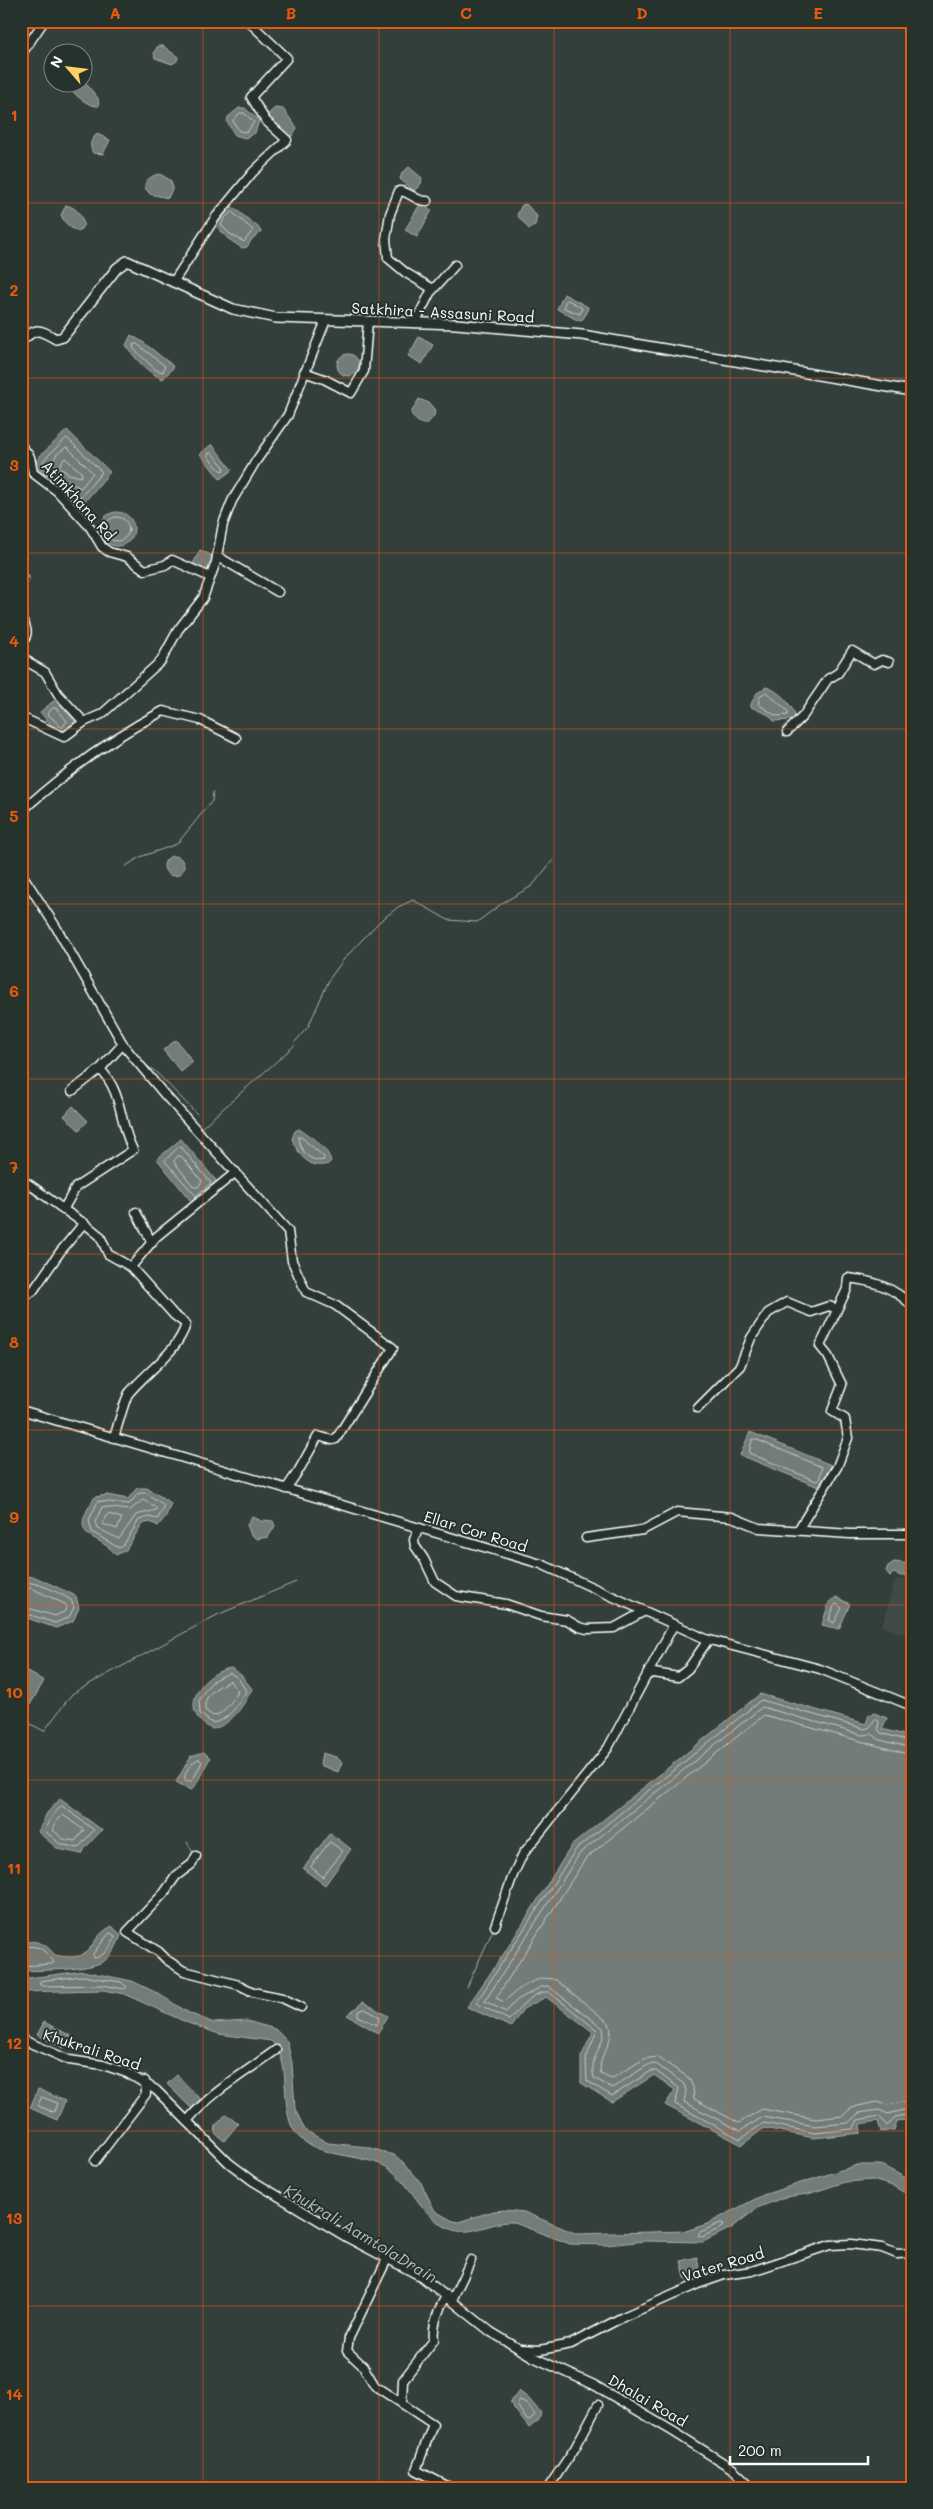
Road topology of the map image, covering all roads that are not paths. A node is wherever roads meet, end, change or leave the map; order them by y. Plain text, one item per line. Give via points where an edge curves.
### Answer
1 (44, 21) edge
2 (248, 21) edge
3 (21, 55) edge
4 (427, 201) dead end
5 (455, 265) dead end
6 (174, 281) junction
7 (433, 289) junction
8 (326, 320) junction
9 (368, 321) junction
10 (415, 323) junction
11 (21, 341) edge
12 (304, 372) junction
13 (912, 391) edge
14 (21, 445) edge
15 (217, 556) junction
16 (210, 577) junction
17 (278, 592) dead end
18 (21, 618) edge
19 (21, 646) edge
20 (21, 652) edge
21 (889, 662) dead end
22 (21, 717) edge
23 (84, 722) junction
24 (786, 732) dead end
25 (236, 738) dead end
26 (25, 808) dead end
27 (21, 874) edge
28 (123, 1044) junction
29 (100, 1069) junction
30 (72, 1091) dead end
31 (236, 1172) junction
32 (21, 1180) edge
33 (63, 1210) junction
34 (136, 1212) dead end
35 (84, 1223) junction
36 (152, 1243) junction
37 (132, 1267) junction
38 (21, 1298) edge
39 (912, 1306) edge
40 (837, 1309) junction
41 (698, 1408) dead end
42 (21, 1410) edge
43 (114, 1438) junction
44 (286, 1489) junction
45 (418, 1528) junction
46 (798, 1530) junction
47 (912, 1534) edge
48 (586, 1538) dead end
49 (643, 1612) junction
50 (673, 1626) junction
51 (706, 1643) dead end
52 (647, 1675) junction
53 (912, 1706) edge
54 (196, 1856) dead end
55 (495, 1926) dead end
56 (301, 2007) dead end
57 (21, 2039) edge
58 (276, 2050) dead end
59 (145, 2081) junction
60 (187, 2121) junction
61 (95, 2161) dead end
62 (912, 2253) edge
63 (387, 2259) junction
64 (471, 2260) dead end
65 (450, 2297) junction
66 (521, 2349) junction
67 (402, 2402) junction
68 (598, 2405) dead end
69 (451, 2488) edge
70 (548, 2488) edge
71 (753, 2488) edge

1 - 3 street
2 - 6 street via 287,58 251,97 266,121 287,140 253,172 215,218
4 - 7 street via 420,202 406,191 400,191 390,214 385,249 388,258
5 - 7 street
6 - 8 main road, Satkhira - Assasuni Road via 233,309 276,318
6 - 11 main road, Satkhira - Assasuni Road via 127,261 117,268 64,337 56,339 40,330 33,331
7 - 10 street
8 - 9 main road, Satkhira - Assasuni Road
8 - 12 street
9 - 10 main road, Satkhira - Assasuni Road
9 - 12 street via 364,371 350,393
10 - 13 main road, Satkhira - Assasuni Road via 582,335
12 - 15 street via 288,415 232,501 223,524
14 - 16 street, Atimkhana Rd via 30,457 33,473 58,492 108,552 127,557 145,570 172,560
15 - 16 street
15 - 17 street
16 - 23 street via 203,598 178,630 161,660 102,714
18 - 19 street via 28,634
20 - 23 street via 31,664 45,672 58,694
21 - 24 street via 882,660 874,664 852,651 803,716
22 - 23 street via 64,736
25 - 26 street via 200,720 163,711 89,756
27 - 28 street via 56,927
28 - 29 street
28 - 31 street
29 - 30 street
29 - 33 street via 110,1080 120,1101 122,1120 134,1150 76,1188
31 - 36 street
31 - 44 street via 288,1231 292,1261 306,1292 335,1305 393,1348 336,1439 318,1436
32 - 33 street via 47,1195
33 - 35 street
34 - 36 street
35 - 37 street via 100,1236 108,1254
35 - 38 street via 33,1291
36 - 37 street
37 - 43 street via 174,1315 186,1324 175,1344 127,1395
39 - 40 street via 902,1295 874,1281 848,1278 847,1289
40 - 41 street via 829,1306 811,1312 787,1302 768,1313 751,1338 740,1366
40 - 46 street via 820,1346 842,1385 832,1411 845,1419 848,1438 837,1467
42 - 43 street, Ellar Cor Road
43 - 44 street, Ellar Cor Road
44 - 45 street, Ellar Cor Road
45 - 49 street, Ellar Cor Road via 541,1564
45 - 49 street via 414,1546 435,1582 456,1596 506,1604 587,1628 614,1628
46 - 47 street
46 - 48 street via 759,1528 732,1517 677,1512 643,1530
49 - 50 street, Ellar Cor Road
50 - 52 street
50 - 53 street, Ellar Cor Road via 706,1640 820,1669
51 - 52 street via 688,1669 678,1677
52 - 55 street via 608,1748 523,1854
54 - 56 street via 126,1932 184,1970 240,1984 253,1992 282,1998
57 - 59 street, Khukrali Road via 69,2060 103,2065
58 - 60 street via 228,2082 199,2106
59 - 60 street, Khukrali Road
59 - 61 street via 146,2094
60 - 63 street, Khukrali Road via 229,2163 253,2180
62 - 66 street, Vater Road via 896,2254 882,2248 851,2244 830,2245 698,2284 570,2344 540,2350
63 - 65 street, Dhalai Road
63 - 67 street via 347,2348 375,2386
64 - 65 street
65 - 66 street, Dhalai Road via 491,2332
65 - 67 street via 440,2304 432,2331 434,2340 403,2380
66 - 71 street, Dhalai Road via 570,2376 594,2385 674,2432 733,2469
67 - 69 street via 433,2424 416,2470
68 - 70 street

